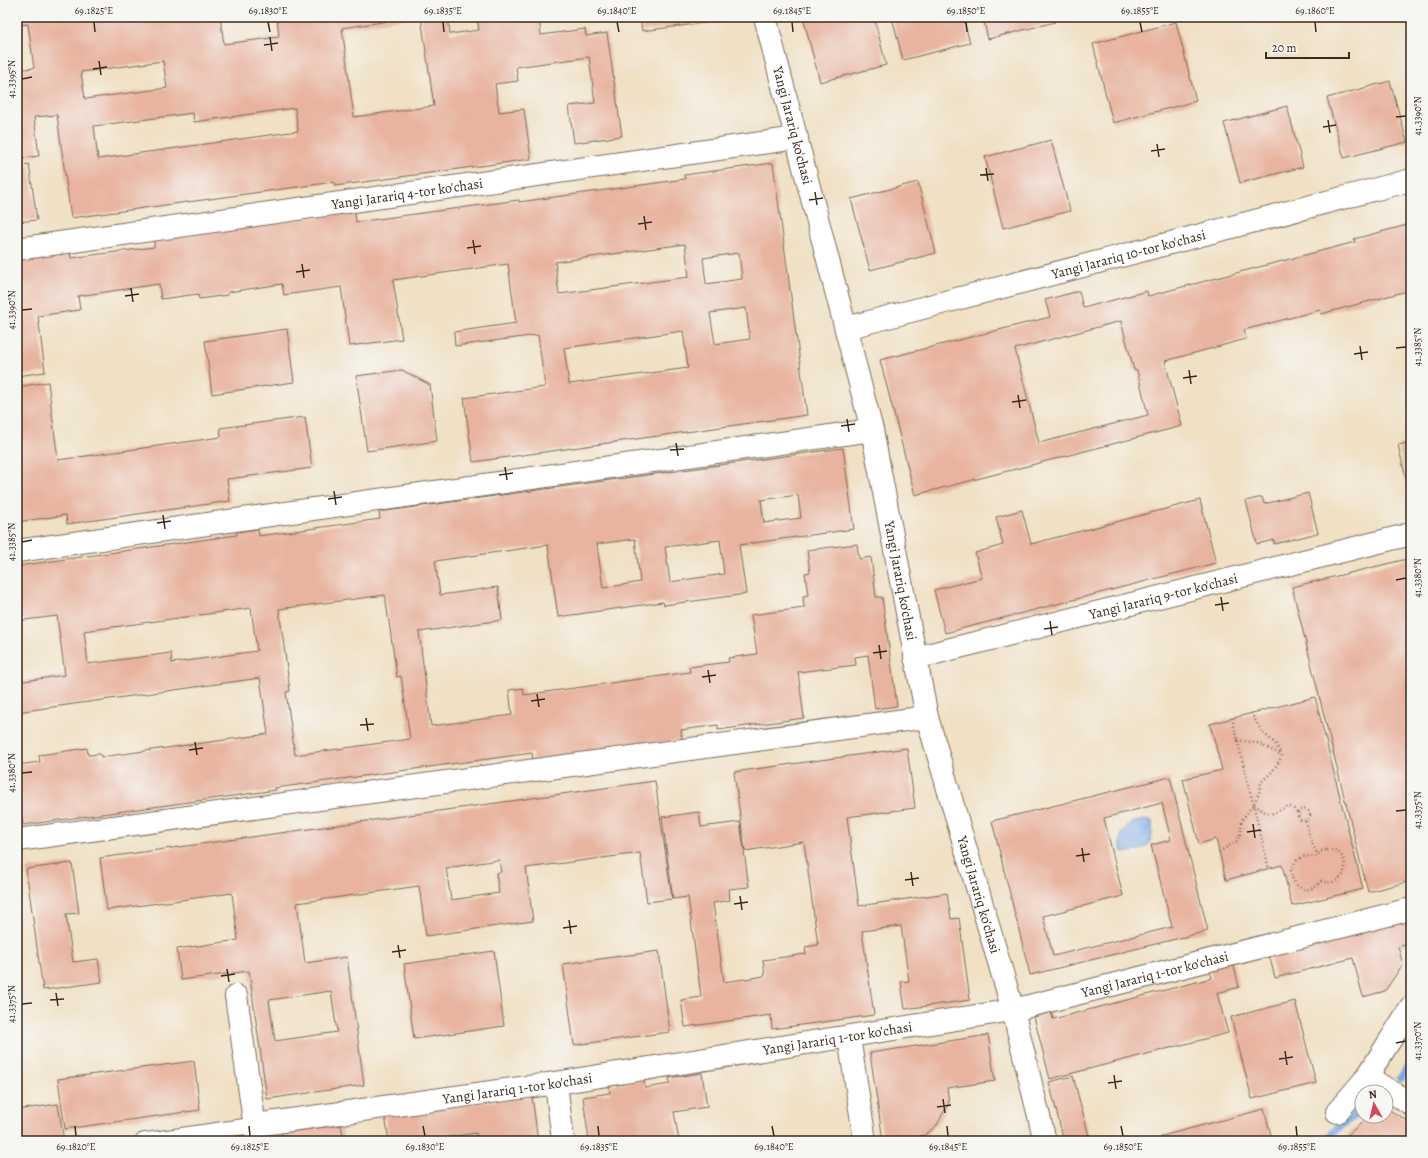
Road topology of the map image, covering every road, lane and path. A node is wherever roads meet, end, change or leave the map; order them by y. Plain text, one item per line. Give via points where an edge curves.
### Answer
1 (765, 17) edge
2 (797, 138) junction
3 (1411, 180) edge
4 (17, 249) edge
5 (846, 328) junction
6 (872, 430) junction
7 (1411, 534) edge
8 (17, 551) edge
9 (915, 658) junction
10 (1251, 713) dead end
11 (927, 717) junction
12 (1232, 718) dead end
13 (1237, 740) junction
14 (1282, 755) junction
15 (1253, 805) junction
16 (1298, 814) junction
17 (1306, 821) junction
18 (17, 840) edge
19 (1219, 852) dead end
20 (1317, 854) junction
21 (1269, 868) dead end
22 (1411, 909) edge
23 (236, 996) dead end
24 (1411, 1007) edge
25 (1013, 1010) junction
26 (849, 1037) junction
27 (1367, 1077) junction
28 (556, 1083) junction
29 (1411, 1104) edge
30 (1337, 1112) dead end
31 (256, 1133) edge
32 (143, 1141) edge
33 (563, 1141) edge
34 (865, 1141) edge
35 (1045, 1141) edge

1 - 2 street, Yangi Jarariq ko'chasi
2 - 4 street, Yangi Jarariq 4-tor ko'chasi
2 - 5 street, Yangi Jarariq ko'chasi
3 - 5 street, Yangi Jarariq 10-tor ko'chasi
5 - 6 street, Yangi Jarariq ko'chasi
6 - 8 street
6 - 9 street, Yangi Jarariq ko'chasi
7 - 9 street, Yangi Jarariq 9-tor ko'chasi
9 - 11 street, Yangi Jarariq ko'chasi
10 - 14 path via 1262,732 1275,743
11 - 18 street
11 - 25 street, Yangi Jarariq ko'chasi
12 - 13 path
13 - 14 path via 1257,743
13 - 15 path
14 - 15 path via 1272,772 1261,782
15 - 16 path via 1269,813 1277,813 1288,806
15 - 19 path via 1242,821 1237,841
15 - 21 path
16 - 17 path via 1300,821
16 - 17 path via 1301,809 1307,810 1310,817
17 - 20 path
20 - 20 path via 1315,857 1300,858 1292,866 1293,882 1302,888 1312,889 1322,882 1334,883 1345,871 1344,861 1338,852 1327,850
22 - 25 street, Yangi Jarariq 1-tor ko'chasi
23 - 31 street
24 - 27 street
25 - 26 street, Yangi Jarariq 1-tor ko'chasi
25 - 35 street, Yangi Jarariq ko'chasi
26 - 28 street, Yangi Jarariq 1-tor ko'chasi
26 - 34 street
27 - 29 street
27 - 30 street
28 - 31 street, Yangi Jarariq 1-tor ko'chasi
28 - 33 street
31 - 32 lane

